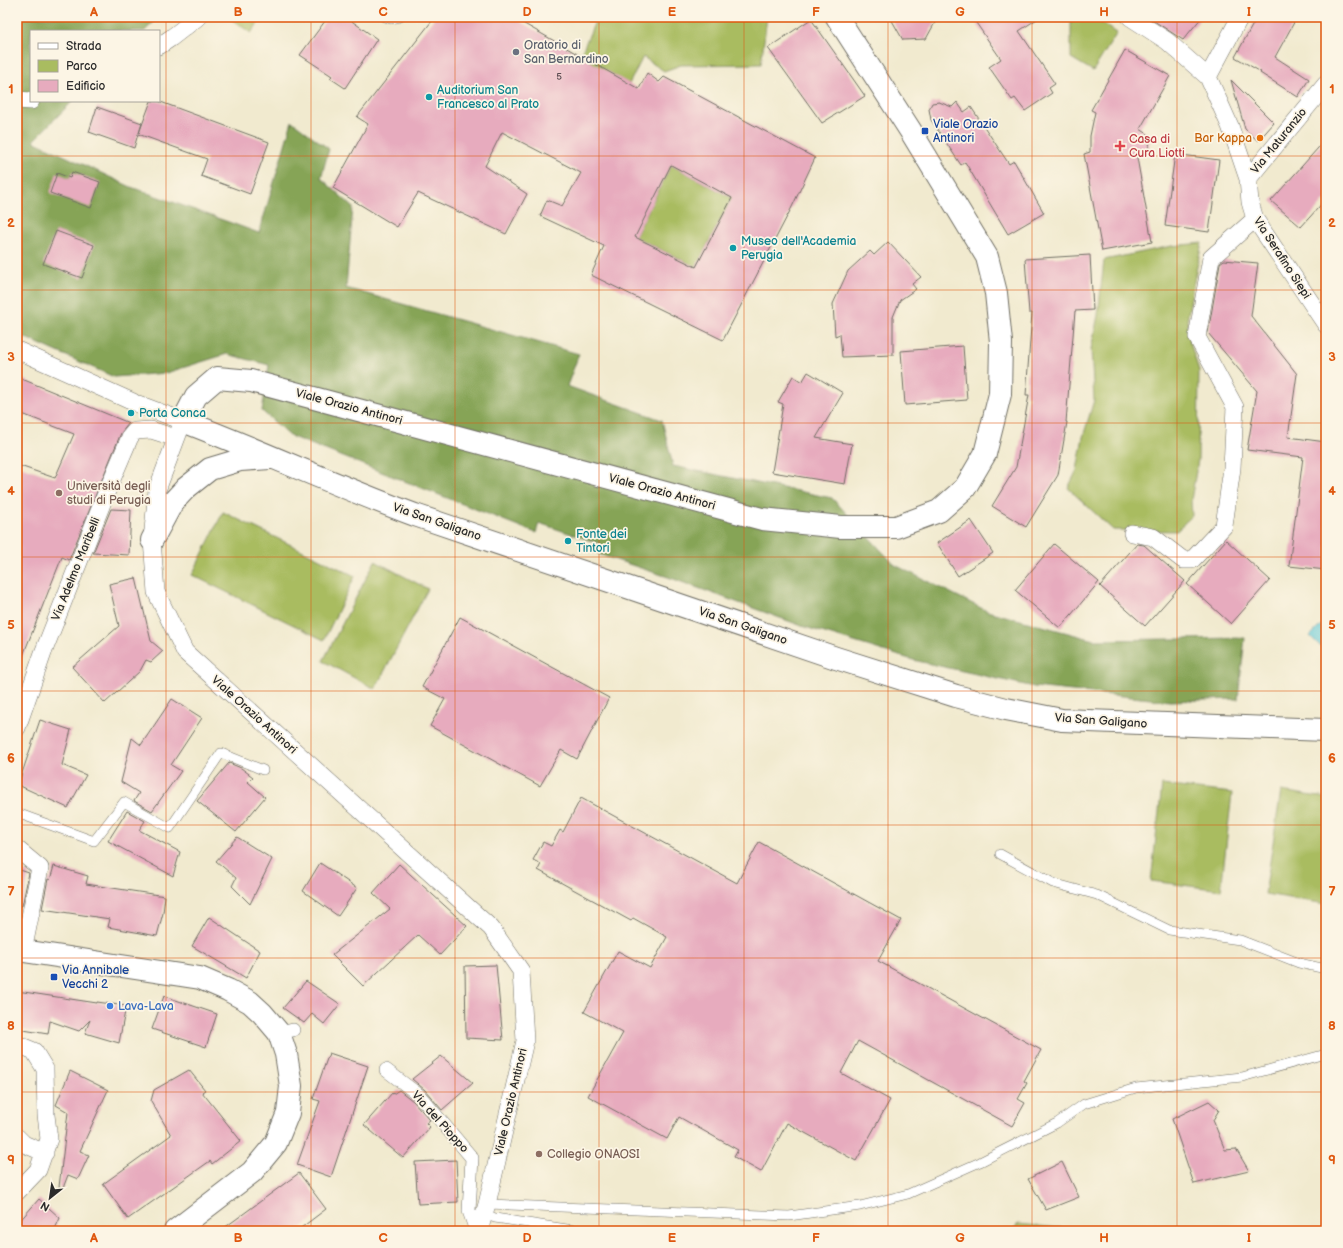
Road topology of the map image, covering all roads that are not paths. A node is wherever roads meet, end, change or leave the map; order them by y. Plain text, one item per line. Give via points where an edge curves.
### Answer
1 (198, 17) edge
2 (385, 17) edge
3 (400, 17) edge
4 (837, 17) edge
5 (1130, 17) edge
6 (1240, 17) edge
7 (160, 45) edge
8 (1208, 77) junction
9 (1326, 84) edge
10 (17, 100) edge
11 (30, 101) edge
12 (1248, 179) junction
13 (1255, 219) junction
14 (1326, 325) edge
15 (17, 350) edge
16 (180, 430) junction
17 (275, 458) junction
18 (1132, 533) dead end
19 (152, 540) junction
20 (17, 728) edge
21 (1326, 730) edge
22 (263, 770) dead end
23 (17, 813) edge
24 (17, 848) edge
25 (1000, 854) dead end
26 (20, 950) edge
27 (1326, 969) edge
28 (17, 1044) edge
29 (1326, 1054) edge
30 (386, 1070) dead end
31 (17, 1137) edge
32 (45, 1153) junction
33 (17, 1192) edge
34 (486, 1209) junction
35 (175, 1231) edge
36 (476, 1231) edge
37 (479, 1231) edge
38 (580, 1231) edge

1 - 7 street
2 - 3 lane
4 - 16 street, Viale Orazio Antinori via 987,256 996,293 1001,342 1000,394 985,454 965,488 938,510 896,527 841,527 762,519 251,381 217,378 196,396
5 - 8 street, Via Serafino Siepi via 1166,41
6 - 8 street
8 - 12 street, Via Serafino Siepi via 1230,126
9 - 12 street, Via Maturanzio
10 - 11 street
12 - 13 street, Via Serafino Siepi
13 - 14 street, Via Serafino Siepi
13 - 18 street via 1211,258 1198,337 1234,407 1232,468 1224,526 1192,560 1183,560 1153,537
15 - 16 street via 135,403
16 - 17 street, Via San Galigano via 220,435
16 - 19 street, Viale Orazio Antinori via 157,490
16 - 20 street, Via Adelmo Maribelli via 135,431 130,437 49,638
17 - 19 street via 240,460 210,469 172,503
17 - 21 street, Via San Galigano via 415,515 829,655 956,696 1006,709 1062,720
19 - 34 street, Viale Orazio Antinori via 156,592 185,652 490,928 522,971 525,1041
22 - 23 lane via 220,753 170,828 124,802 94,841
24 - 26 street via 40,868
25 - 27 lane via 1053,883 1097,895 1169,930 1240,940 1299,963
26 - 35 street via 200,978 250,1002 286,1032 286,1054 291,1086 288,1113 276,1143 252,1172
28 - 32 street via 34,1051 45,1069 49,1139
29 - 34 lane via 1242,1077 1136,1088 1084,1104 1056,1123 966,1168 908,1194 860,1206 789,1216
30 - 36 street, Via del Pioppo via 419,1095 472,1158 469,1211
31 - 32 street via 24,1144
32 - 33 street via 38,1170
34 - 37 street, Viale Orazio Antinori
34 - 38 lane via 495,1218

